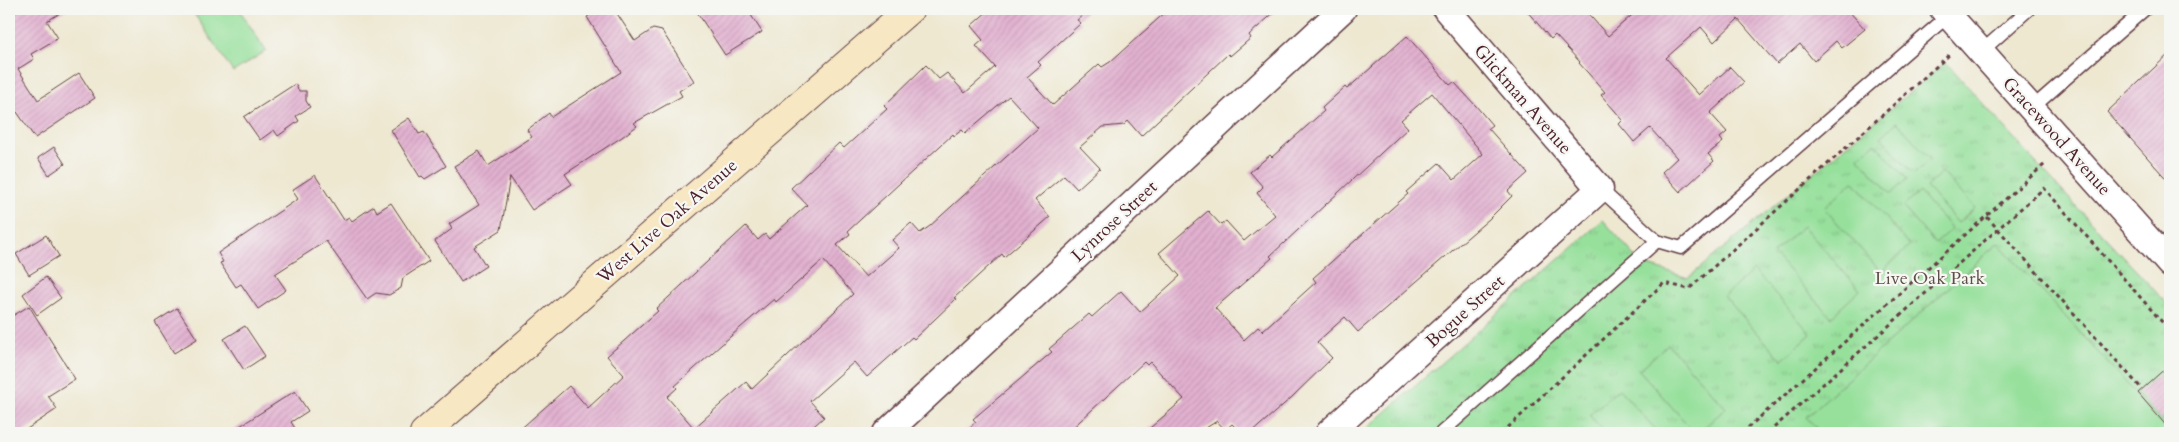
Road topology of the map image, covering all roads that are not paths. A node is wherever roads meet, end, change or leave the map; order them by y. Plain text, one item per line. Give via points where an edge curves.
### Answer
1 (910, 9) edge
2 (1343, 9) edge
3 (1446, 9) edge
4 (2029, 9) edge
5 (2145, 9) edge
6 (1946, 12) edge
7 (1982, 52) junction
8 (2032, 108) junction
9 (1600, 189) junction
10 (1657, 241) junction
11 (2170, 264) edge
12 (424, 433) edge
13 (886, 433) edge
14 (1329, 433) edge
15 (1441, 433) edge

1 - 12 street, West Live Oak Avenue
2 - 13 street, Lynrose Street
3 - 9 street, Glickman Avenue
4 - 7 lane
5 - 8 lane
6 - 7 street, Gracewood Avenue
6 - 10 lane via 1682,248
7 - 8 street, Gracewood Avenue
8 - 11 street, Gracewood Avenue
9 - 10 lane
9 - 14 street, Bogue Street
10 - 15 lane

